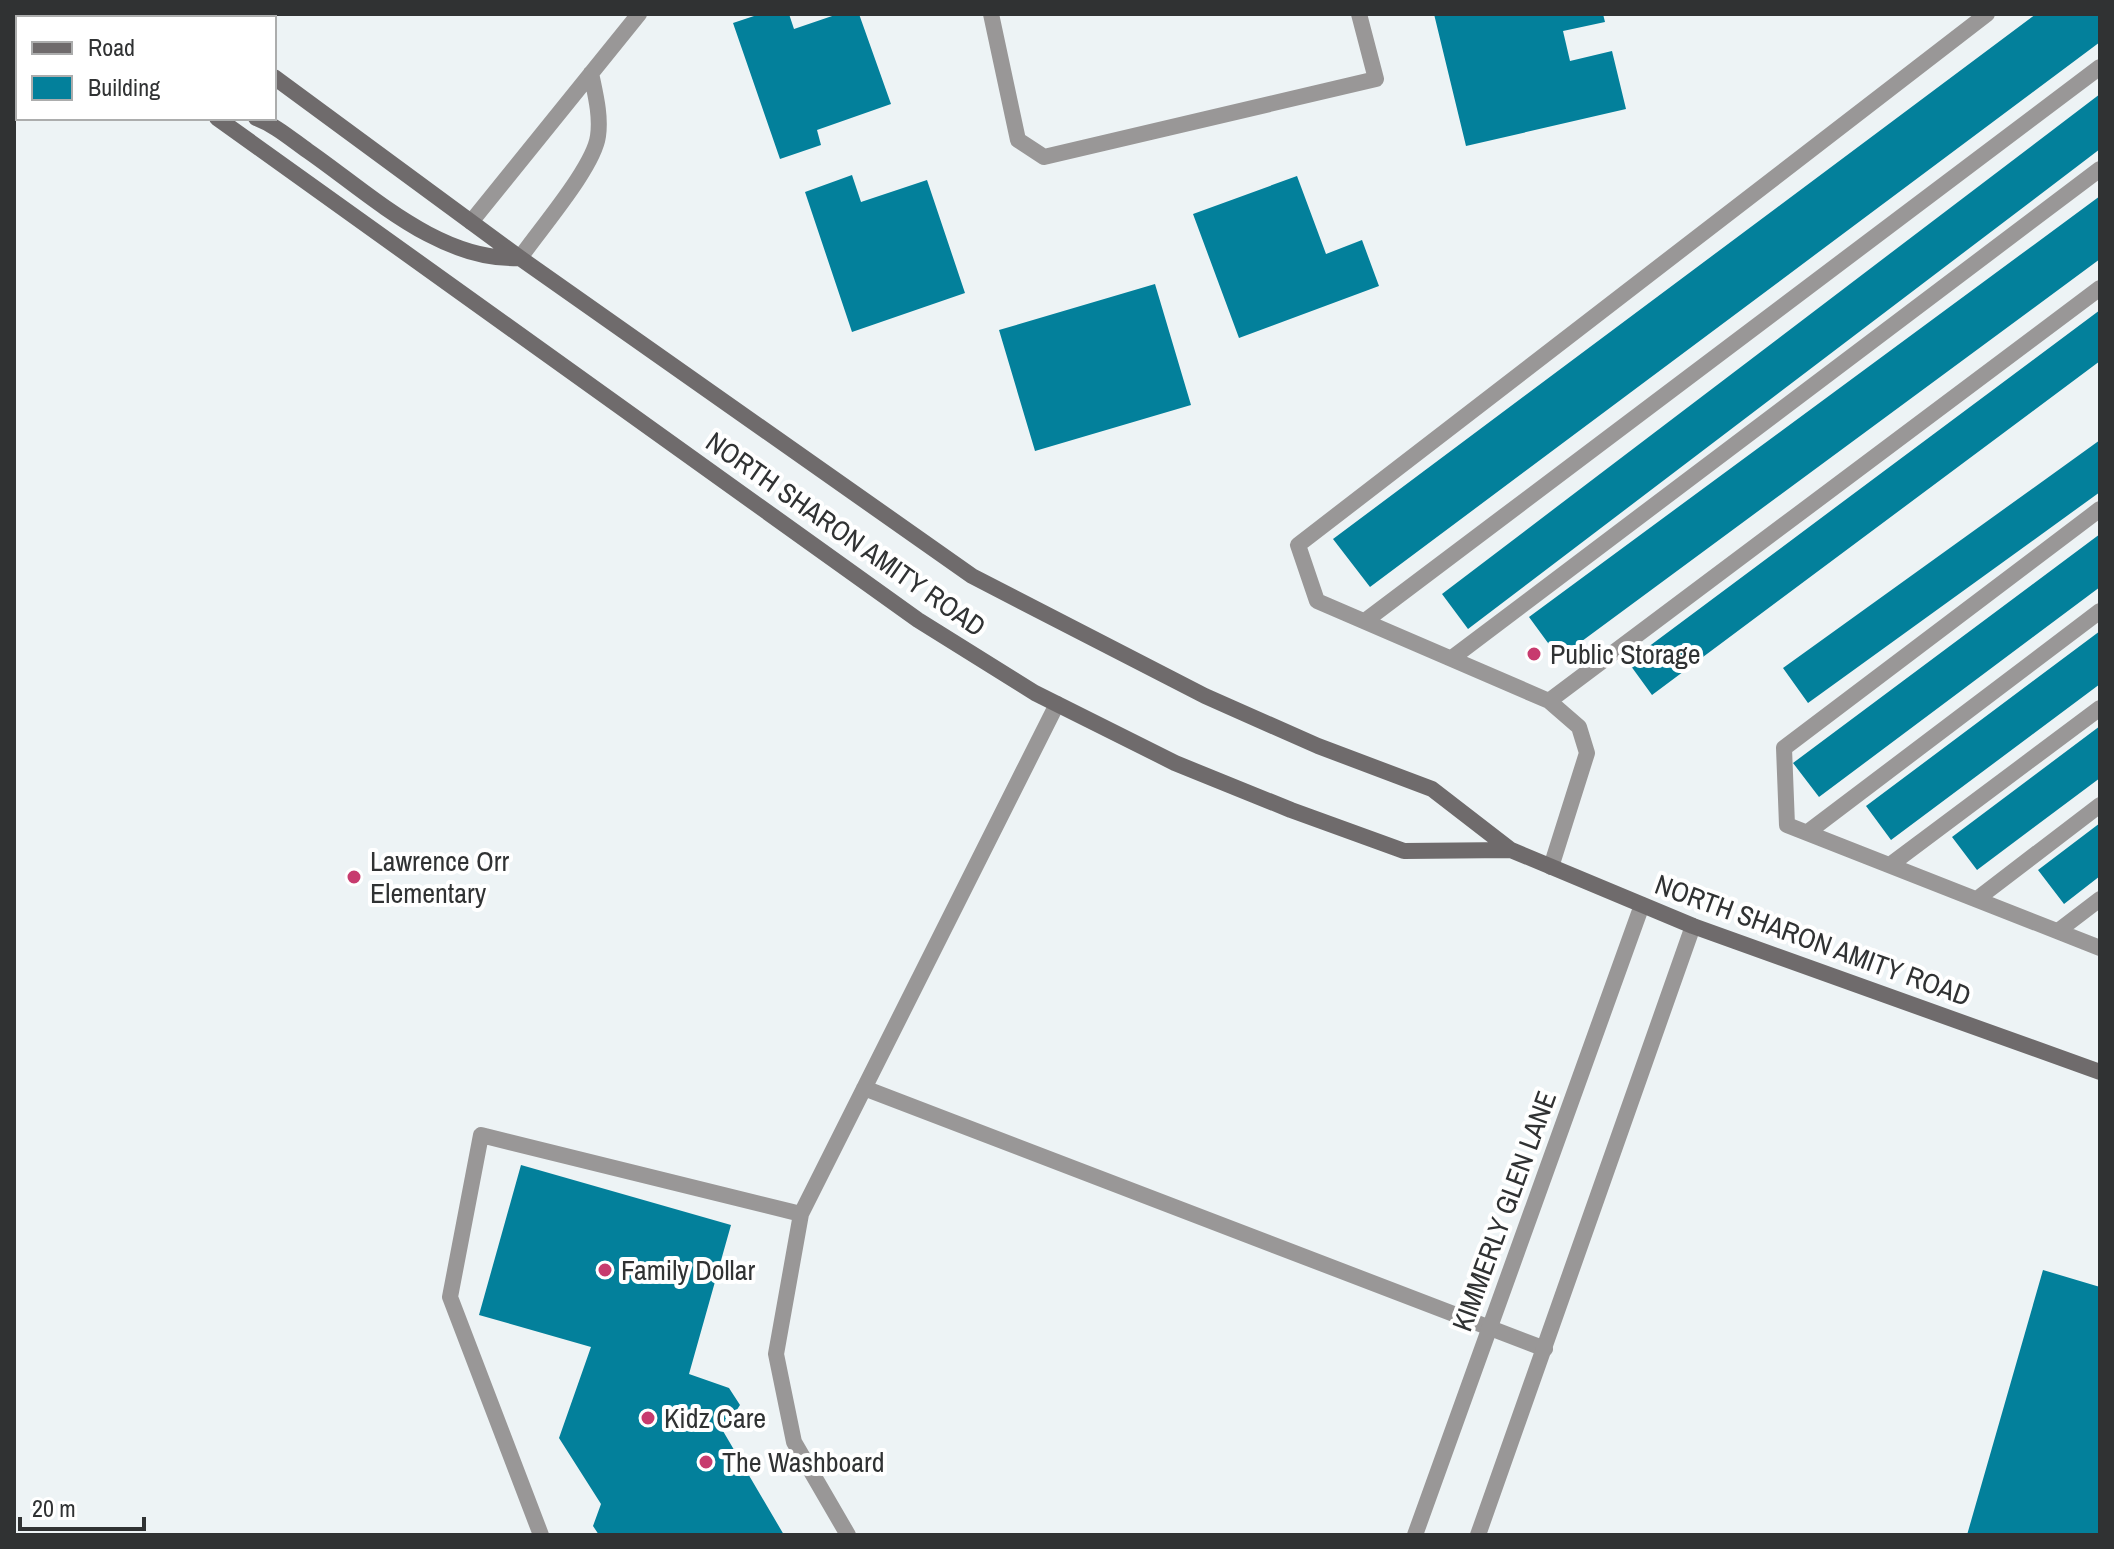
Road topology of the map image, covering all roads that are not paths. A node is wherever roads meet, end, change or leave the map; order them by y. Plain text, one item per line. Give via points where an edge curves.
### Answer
1 (639, 14) edge
2 (991, 14) edge
3 (1359, 14) edge
4 (1987, 14) edge
5 (2100, 67) edge
6 (591, 73) junction
7 (276, 78) edge
8 (220, 120) edge
9 (259, 120) edge
10 (2100, 169) edge
11 (471, 222) junction
12 (520, 258) junction
13 (2100, 288) edge
14 (2100, 509) edge
15 (2100, 611) edge
16 (1365, 621) junction
17 (1452, 658) junction
18 (1549, 701) junction
19 (1057, 704) junction
20 (2100, 708) edge
21 (2100, 805) edge
22 (1808, 832) junction
23 (1511, 850) junction
24 (1890, 865) junction
25 (1551, 867) junction
26 (1977, 899) junction
27 (2100, 899) edge
28 (1642, 905) junction
29 (1693, 926) junction
30 (2058, 931) junction
31 (2100, 948) edge
32 (2100, 1072) edge
33 (864, 1088) junction
34 (801, 1214) junction
35 (1491, 1328) junction
36 (1545, 1349) junction
37 (541, 1535) edge
38 (848, 1535) edge
39 (1415, 1535) edge
40 (1478, 1535) edge

1 - 6 street
2 - 3 street via 1018,140 1044,157 1376,79
4 - 16 street via 1298,545 1317,601
5 - 16 street
6 - 11 street
6 - 12 street via 598,112 592,157
7 - 11 main road, NORTH SHARON AMITY ROAD
8 - 19 main road, NORTH SHARON AMITY ROAD via 918,620
9 - 12 main road via 423,231 477,254
10 - 17 street
11 - 12 main road, NORTH SHARON AMITY ROAD
12 - 23 main road, NORTH SHARON AMITY ROAD via 972,576 1205,696 1432,789
13 - 18 street
14 - 22 street via 1784,748 1787,825
15 - 22 street
16 - 17 street
17 - 18 street
18 - 25 street via 1579,727 1587,753
19 - 23 main road, NORTH SHARON AMITY ROAD via 1175,763 1404,851
19 - 33 street
20 - 24 street
21 - 26 street
22 - 24 street
23 - 25 main road, NORTH SHARON AMITY ROAD
24 - 26 street
25 - 28 main road, NORTH SHARON AMITY ROAD
26 - 30 street
27 - 30 street
28 - 29 main road, NORTH SHARON AMITY ROAD
28 - 35 street, KIMMERLY GLEN LANE
29 - 32 main road, NORTH SHARON AMITY ROAD
29 - 36 street
30 - 31 street
33 - 34 street
33 - 35 street
34 - 37 street via 481,1135 450,1297
34 - 38 street via 776,1354 794,1442
35 - 36 street
35 - 39 street, KIMMERLY GLEN LANE
36 - 40 street

